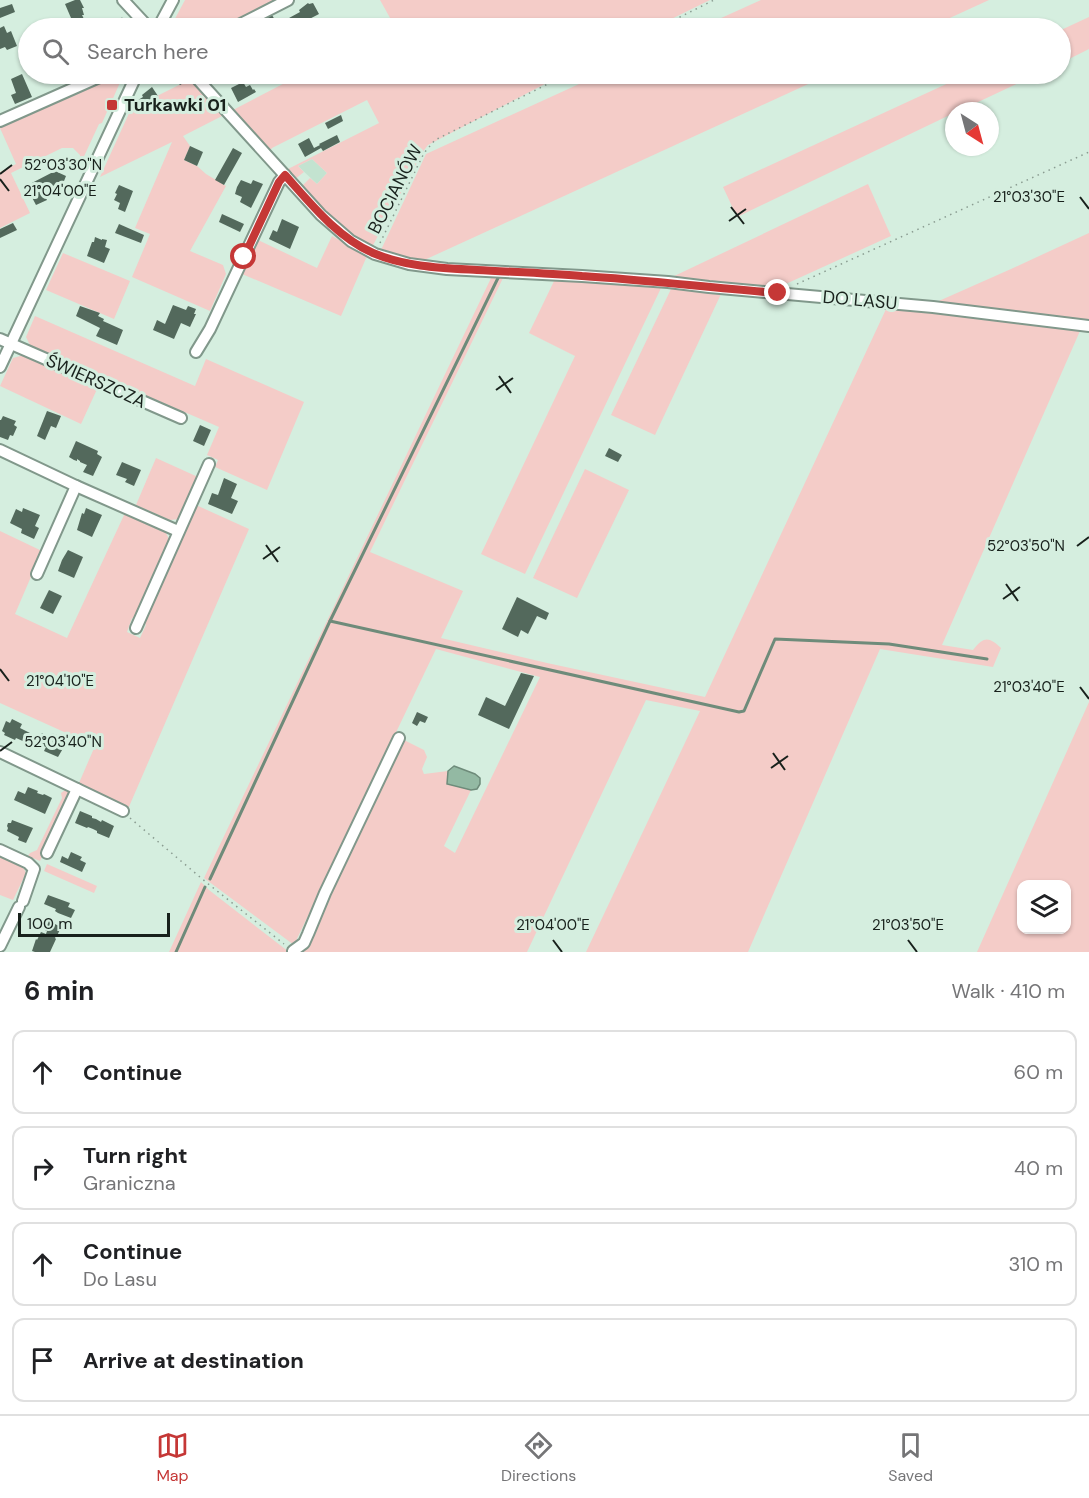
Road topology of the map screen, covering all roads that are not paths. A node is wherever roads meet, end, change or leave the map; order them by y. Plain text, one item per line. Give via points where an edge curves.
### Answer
1 (123, 0) edge
2 (172, 0) edge
3 (288, 0) edge
4 (140, 18) edge
5 (163, 18) edge
6 (253, 18) edge
7 (83, 84) edge
8 (132, 84) edge
9 (202, 84) edge
10 (0, 121) edge
11 (285, 175) junction
12 (1089, 326) edge
13 (5, 341) edge
14 (196, 352) dead end
15 (0, 367) edge
16 (181, 418) dead end
17 (0, 450) edge
18 (209, 464) dead end
19 (76, 486) junction
20 (178, 531) junction
21 (37, 574) dead end
22 (136, 628) dead end
23 (399, 738) dead end
24 (0, 752) edge
25 (77, 789) junction
26 (123, 811) road end
27 (0, 850) edge
28 (47, 853) dead end
29 (1, 943) edge
30 (294, 951) edge

1 - 4 street
2 - 5 street
3 - 6 street
7 - 10 street
8 - 13 street
9 - 11 street, DO LASU
11 - 12 street, DO LASU via 351,241 375,254 409,264 933,307
11 - 14 street
13 - 15 street
13 - 16 street, ŚWIERSZCZA
17 - 19 street
18 - 20 street
19 - 20 street
19 - 21 street
20 - 22 street
23 - 30 street via 304,943
24 - 25 street
25 - 26 street
25 - 28 street
27 - 29 street via 34,869

